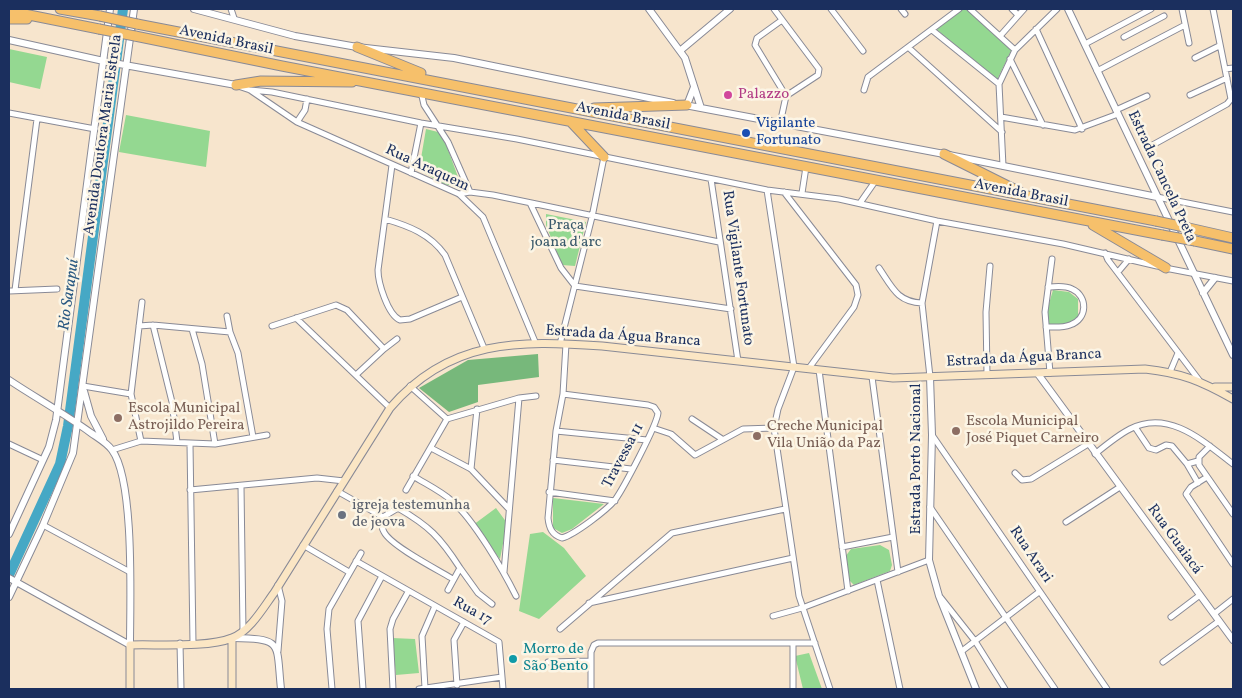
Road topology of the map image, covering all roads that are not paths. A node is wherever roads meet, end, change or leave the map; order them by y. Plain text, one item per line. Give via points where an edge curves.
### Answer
1 (60, 9) edge
2 (110, 9) edge
3 (134, 9) edge
4 (194, 9) edge
5 (231, 9) edge
6 (649, 9) edge
7 (730, 9) edge
8 (774, 9) edge
9 (831, 9) edge
10 (958, 9) edge
11 (970, 9) edge
12 (1012, 9) edge
13 (1024, 9) edge
14 (1057, 9) edge
15 (1068, 9) edge
16 (1151, 9) edge
17 (1182, 9) edge
18 (1213, 9) edge
19 (9, 11) edge
20 (217, 11) edge
21 (1018, 15) junction
22 (1164, 16) dead end
23 (1135, 17) junction
24 (234, 18) junction
25 (9, 19) edge
26 (50, 19) junction
27 (782, 20) junction
28 (1185, 25) junction
29 (1140, 28) junction
30 (1036, 29) junction
31 (932, 30) junction
32 (1000, 36) junction
33 (1124, 37) dead end
34 (9, 40) edge
35 (1189, 43) dead end
36 (1085, 44) junction
37 (1219, 46) junction
38 (357, 47) junction
39 (909, 48) junction
40 (681, 50) junction
41 (1014, 50) junction
42 (863, 51) dead end
43 (1195, 58) dead end
44 (95, 59) junction
45 (1010, 59) junction
46 (106, 62) junction
47 (123, 65) junction
48 (140, 68) junction
49 (1233, 68) edge
50 (102, 69) junction
51 (1225, 70) junction
52 (1097, 71) junction
53 (125, 77) junction
54 (1226, 78) junction
55 (365, 81) junction
56 (999, 84) junction
57 (236, 85) junction
58 (454, 85) junction
59 (694, 87) junction
60 (250, 90) junction
61 (864, 90) dead end
62 (421, 91) junction
63 (1190, 95) dead end
64 (786, 96) junction
65 (1147, 96) dead end
66 (307, 99) junction
67 (686, 105) junction
68 (566, 106) junction
69 (701, 108) junction
70 (1117, 112) junction
71 (9, 113) edge
72 (1001, 117) junction
73 (37, 119) junction
74 (570, 121) junction
75 (297, 122) junction
76 (421, 123) junction
77 (780, 124) junction
78 (1043, 125) junction
79 (439, 126) junction
80 (95, 129) junction
81 (1082, 129) junction
82 (1002, 132) junction
83 (1148, 147) dead end
84 (944, 154) junction
85 (604, 157) junction
86 (392, 165) junction
87 (1004, 166) junction
88 (806, 167) junction
89 (411, 173) junction
90 (711, 179) junction
91 (876, 180) junction
92 (767, 190) junction
93 (470, 192) junction
94 (784, 192) junction
95 (802, 193) junction
96 (460, 194) junction
97 (1029, 196) junction
98 (1157, 197) junction
99 (530, 203) junction
100 (860, 204) junction
101 (1233, 212) edge
102 (592, 217) junction
103 (385, 219) junction
104 (937, 221) junction
105 (1086, 222) junction
106 (1233, 238) edge
107 (719, 242) junction
108 (1233, 249) edge
109 (1105, 253) junction
110 (1129, 259) junction
111 (1052, 260) dead end
112 (990, 266) dead end
113 (879, 268) dead end
114 (1166, 268) junction
115 (1118, 272) junction
116 (1194, 274) junction
117 (1215, 278) junction
118 (1233, 281) edge
119 (575, 286) junction
120 (1048, 287) junction
121 (57, 289) dead end
122 (15, 290) junction
123 (9, 291) edge
124 (1203, 293) junction
125 (462, 297) junction
126 (142, 302) dead end
127 (922, 303) junction
128 (731, 309) junction
129 (227, 316) dead end
130 (296, 318) junction
131 (154, 325) junction
132 (139, 326) junction
133 (272, 326) dead end
134 (1046, 327) junction
135 (192, 329) junction
136 (230, 332) junction
137 (396, 340) dead end
138 (536, 344) junction
139 (563, 344) junction
140 (484, 348) junction
141 (384, 349) junction
142 (1178, 353) junction
143 (1233, 355) edge
144 (738, 361) junction
145 (794, 367) junction
146 (809, 368) junction
147 (819, 370) junction
148 (1170, 372) junction
149 (1050, 373) junction
150 (357, 374) junction
151 (1038, 374) junction
152 (987, 375) junction
153 (872, 378) junction
154 (930, 378) junction
155 (1199, 380) junction
156 (9, 382) edge
157 (83, 386) junction
158 (410, 386) junction
159 (1210, 386) junction
160 (1233, 388) edge
161 (131, 394) junction
162 (563, 394) junction
163 (536, 396) dead end
164 (519, 398) junction
165 (1233, 398) edge
166 (390, 408) junction
167 (476, 409) junction
168 (60, 412) junction
169 (447, 419) junction
170 (692, 420) dead end
171 (76, 422) junction
172 (1135, 427) junction
173 (653, 428) junction
174 (774, 428) junction
175 (556, 431) junction
176 (267, 435) dead end
177 (932, 435) junction
178 (253, 437) junction
179 (722, 439) junction
180 (647, 440) junction
181 (141, 441) junction
182 (177, 442) junction
183 (104, 443) junction
184 (9, 444) edge
185 (190, 444) junction
186 (214, 444) junction
187 (1088, 444) junction
188 (1210, 446) junction
189 (431, 448) junction
190 (112, 450) junction
191 (1095, 454) junction
192 (43, 460) junction
193 (553, 460) junction
194 (1198, 460) junction
195 (1186, 464) junction
196 (1233, 464) edge
197 (471, 468) junction
198 (632, 469) junction
199 (1015, 473) dead end
200 (413, 476) junction
201 (1207, 477) junction
202 (344, 481) junction
203 (1198, 483) junction
204 (241, 486) junction
205 (1120, 487) junction
206 (190, 490) junction
207 (406, 490) dead end
208 (337, 491) junction
209 (550, 492) junction
210 (615, 501) junction
211 (930, 507) junction
212 (508, 508) junction
213 (785, 510) junction
214 (1233, 514) edge
215 (383, 517) junction
216 (1066, 522) dead end
217 (43, 525) junction
218 (9, 534) edge
219 (893, 537) junction
220 (303, 545) junction
221 (842, 547) junction
222 (361, 553) dead end
223 (793, 558) junction
224 (929, 560) junction
225 (356, 562) junction
226 (1233, 564) edge
227 (460, 568) junction
228 (130, 572) junction
229 (349, 572) junction
230 (504, 572) junction
231 (898, 572) junction
232 (382, 576) junction
233 (453, 578) junction
234 (12, 580) edge
235 (877, 580) junction
236 (278, 585) junction
237 (448, 590) dead end
238 (848, 591) junction
239 (408, 592) junction
240 (1039, 592) junction
241 (1200, 595) junction
242 (516, 596) dead end
243 (940, 596) junction
244 (9, 597) edge
245 (1233, 599) edge
246 (589, 603) junction
247 (492, 604) dead end
248 (435, 606) junction
249 (802, 608) junction
250 (1214, 614) junction
251 (773, 616) dead end
252 (1005, 617) junction
253 (1171, 617) dead end
254 (1219, 621) junction
255 (464, 622) junction
256 (560, 629) dead end
257 (243, 630) junction
258 (232, 638) junction
259 (1233, 640) edge
260 (974, 641) junction
261 (180, 643) junction
262 (193, 643) junction
263 (815, 643) junction
264 (793, 644) junction
265 (130, 645) junction
266 (278, 651) junction
267 (962, 651) junction
268 (591, 661) junction
269 (548, 662) dead end
270 (1163, 662) dead end
271 (502, 678) junction
272 (457, 684) junction
273 (130, 689) edge
274 (181, 689) edge
275 (232, 689) edge
276 (281, 689) edge
277 (332, 689) edge
278 (363, 689) edge
279 (393, 689) edge
280 (422, 689) edge
281 (503, 689) edge
282 (591, 689) edge
283 (793, 689) edge
284 (830, 689) edge
285 (900, 689) edge
286 (976, 689) edge
287 (1006, 689) edge
288 (1055, 689) edge
289 (1107, 689) edge

1 - 58 highway, Avenida Brasil, bridge
2 - 46 street, Avenida Doutora Maria Estrela
3 - 47 street, Avenida Doutora Maria Estrela
4 - 20 street, Avenida Brasil
5 - 24 street
6 - 40 street
7 - 40 street
8 - 27 street
9 - 42 street
10 - 31 street
11 - 32 street
12 - 21 street
13 - 21 street
14 - 30 street
15 - 36 street, Estrada Cancela Preta
16 - 23 street
17 - 28 street
18 - 37 street
19 - 26 highway, Avenida Brasil
20 - 24 street, Avenida Brasil
21 - 32 street
22 - 29 street
23 - 29 street
23 - 36 street
24 - 38 street, Avenida Brasil via 295,36
25 - 26 highway
26 - 55 highway, Avenida Brasil, bridge
27 - 64 street via 757,38 755,45
27 - 64 street via 819,69 818,75
28 - 35 street
28 - 52 street
29 - 33 street
30 - 41 street
30 - 81 street
31 - 39 street
31 - 56 street
32 - 41 street
34 - 44 street
36 - 52 street, Estrada Cancela Preta
37 - 43 street
37 - 51 street
38 - 58 highway
38 - 67 street, Avenida Brasil via 454,58
39 - 61 street via 868,77
39 - 82 street
40 - 59 street
41 - 45 street
44 - 46 street
44 - 50 street
45 - 56 street
45 - 78 street
46 - 47 street
46 - 50 street, Avenida Doutora Maria Estrela
47 - 48 street
47 - 53 street, Avenida Doutora Maria Estrela
48 - 53 street
48 - 57 street
49 - 51 street
50 - 80 street, Avenida Doutora Maria Estrela
51 - 54 street
52 - 70 street, Estrada Cancela Preta
53 - 157 street, Avenida Doutora Maria Estrela
54 - 63 street
54 - 83 street via 1231,96 1227,104
55 - 57 highway via 261,80
55 - 62 highway, Avenida Brasil
56 - 72 street
57 - 60 street, Rua Araquem
58 - 68 highway, Avenida Brasil
59 - 67 street
59 - 69 street
60 - 66 street
60 - 75 street, Rua Araquem
62 - 74 highway, Avenida Brasil
62 - 79 street via 424,105
64 - 77 street
65 - 70 street
66 - 75 street via 305,110
66 - 76 street
67 - 68 highway via 636,108
67 - 69 street, Avenida Brasil
68 - 97 highway, Avenida Brasil
69 - 77 street, Avenida Brasil
70 - 81 street
70 - 98 street, Estrada Cancela Preta
71 - 73 street
72 - 78 street
72 - 82 street
73 - 80 street
73 - 122 street
74 - 85 highway
74 - 88 highway, Avenida Brasil
75 - 86 street, Rua Araquem
76 - 79 street
76 - 89 street
77 - 84 street, Avenida Brasil
78 - 81 street
79 - 85 street
79 - 93 street
80 - 168 street, Avenida Doutora Maria Estrela
82 - 87 street
84 - 87 street, Avenida Brasil
84 - 97 highway
85 - 90 street
85 - 102 street
86 - 89 street, Rua Araquem
86 - 103 street
87 - 98 street, Avenida Brasil
88 - 91 highway, Avenida Brasil
88 - 95 street
89 - 96 street, Rua Araquem
90 - 92 street
90 - 107 street, Rua Vigilante Fortunato
91 - 100 street
91 - 105 highway, Avenida Brasil
92 - 94 street
92 - 145 street
93 - 96 street
93 - 99 street
94 - 95 street
94 - 146 street via 858,290 854,307
95 - 100 street
96 - 138 street, Rua Araquem via 483,218
97 - 106 highway, Avenida Brasil, bridge
98 - 101 street, Avenida Brasil
98 - 116 street, Estrada Cancela Preta
99 - 102 street
99 - 119 street via 561,268
100 - 104 street
102 - 107 street
102 - 119 street
103 - 125 street via 422,233 439,247
103 - 125 street via 378,277 397,319 410,319
104 - 109 street
104 - 127 street, Estrada Porto Nacional
105 - 108 highway, Avenida Brasil, bridge
105 - 114 highway
107 - 128 street, Rua Vigilante Fortunato
109 - 110 street
109 - 115 street
110 - 114 street
110 - 115 street
111 - 120 street
112 - 152 street via 986,312
113 - 127 street via 902,299
114 - 116 street
115 - 142 street
116 - 117 street
116 - 124 street, Estrada Cancela Preta
117 - 118 street
117 - 124 street
119 - 128 street
119 - 139 street
120 - 134 street
120 - 134 street via 1070,288 1083,298 1085,305 1082,318 1070,326
121 - 122 street
122 - 123 street
124 - 143 street, Estrada Cancela Preta
125 - 140 street
126 - 132 street
127 - 154 street, Estrada Porto Nacional
128 - 144 street, Rua Vigilante Fortunato
129 - 136 street
130 - 133 street
130 - 141 street via 341,306
130 - 150 street
131 - 132 street
131 - 135 street
131 - 182 street via 171,394
132 - 161 street
134 - 149 street
135 - 136 street
135 - 186 street via 202,364
136 - 178 street via 238,353
137 - 141 street
138 - 139 main road, Estrada da Água Branca
138 - 140 main road, Estrada da Água Branca
139 - 144 main road, Estrada da Água Branca
139 - 162 street
140 - 158 main road, Estrada da Água Branca via 447,362
141 - 150 street
142 - 148 street
142 - 155 street
144 - 145 main road, Estrada da Água Branca
145 - 146 main road, Estrada da Água Branca
145 - 174 street
146 - 147 main road, Estrada da Água Branca
147 - 153 main road, Estrada da Água Branca
147 - 221 street
148 - 149 main road, Estrada da Água Branca via 1129,368
148 - 155 main road, Estrada da Água Branca
149 - 151 main road, Estrada da Água Branca
150 - 166 street
151 - 152 main road, Estrada da Água Branca
151 - 187 street, Rua Guaiacá
152 - 154 main road, Estrada da Água Branca
153 - 154 main road, Estrada da Água Branca
153 - 219 street
154 - 177 street, Estrada Porto Nacional
155 - 159 main road, Estrada da Água Branca
156 - 168 street
157 - 161 street
157 - 171 street, Avenida Doutora Maria Estrela
157 - 183 street via 91,416
158 - 166 main road, Estrada da Água Branca
158 - 169 street
159 - 160 main road, Estrada da Água Branca
159 - 165 main road, Estrada da Água Branca
160 - 165 main road
161 - 181 street
162 - 173 street, Travessa 11 via 654,407 658,413
162 - 175 street
163 - 164 street
164 - 167 street
164 - 212 street
166 - 202 main road, Estrada da Água Branca
167 - 169 street
167 - 197 street
168 - 171 street
168 - 192 street, Avenida Doutora Maria Estrela
169 - 189 street
170 - 179 street
171 - 183 street
171 - 217 street, Avenida Doutora Maria Estrela via 69,466
172 - 188 street via 1150,422 1172,424
172 - 191 street
172 - 195 street via 1149,448 1156,450 1172,446
173 - 179 street via 671,434 695,455
173 - 180 street, Travessa 11
174 - 179 street via 743,429
174 - 213 street
175 - 180 street
175 - 193 street
176 - 178 street
177 - 211 street, Estrada Porto Nacional
177 - 240 street, Rua Arari
178 - 186 street
180 - 198 street, Travessa 11
181 - 182 street
181 - 190 street
182 - 185 street
183 - 190 street
184 - 192 street
185 - 186 street
185 - 206 street
187 - 191 street, Rua Guaiacá
187 - 199 street via 1031,479 1022,480
188 - 194 street
188 - 196 street
189 - 197 street
189 - 200 street
190 - 228 street via 125,487
191 - 205 street, Rua Guaiacá
192 - 218 street, Avenida Doutora Maria Estrela
193 - 198 street
193 - 209 street
194 - 195 street
194 - 201 street
195 - 203 street
197 - 212 street
198 - 210 street, Travessa 11
200 - 207 street
200 - 230 street via 453,501
201 - 203 street
201 - 214 street
202 - 204 street via 317,478
202 - 208 main road, Estrada da Água Branca
203 - 226 street via 1186,494
204 - 206 street
204 - 257 street
205 - 216 street
205 - 241 street, Rua Guaiacá
206 - 262 street
208 - 215 street
208 - 220 main road, Estrada da Água Branca
209 - 210 street
209 - 210 street, Travessa 11 via 548,518 555,536 567,536
211 - 224 street, Estrada Porto Nacional
211 - 252 street
212 - 230 street
213 - 223 street
213 - 246 street via 672,533
215 - 227 street via 398,508 430,527
215 - 233 street via 381,526 384,534
217 - 228 street
217 - 234 street, Avenida Doutora Maria Estrela
219 - 221 street
219 - 231 street
220 - 229 street
220 - 236 main road, Estrada da Água Branca
221 - 238 street
222 - 225 street
223 - 246 street
223 - 249 street
224 - 231 street
224 - 243 street, Estrada Porto Nacional
225 - 229 street
225 - 232 street, Rua 17
227 - 233 street
227 - 247 street via 478,593
228 - 265 street
229 - 277 street via 334,597 327,619
230 - 242 street
231 - 235 street
232 - 239 street, Rua 17
232 - 278 street via 358,621
233 - 237 street
234 - 244 street, Avenida Doutora Maria Estrela
234 - 265 street
235 - 238 street
235 - 285 street
236 - 257 main road, Estrada da Água Branca via 258,616
236 - 266 street via 282,601
238 - 249 street
239 - 248 street, Rua 17
239 - 279 street via 392,619 390,629
240 - 252 street
240 - 289 street, Rua Arari
241 - 250 street, Rua Guaiacá
241 - 253 street
243 - 260 street
243 - 267 street, Estrada Porto Nacional
245 - 250 street
246 - 256 street
248 - 255 street, Rua 17
248 - 280 street via 422,636
249 - 251 street
249 - 263 street
250 - 254 street, Rua Guaiacá
252 - 260 street
252 - 288 street
254 - 259 street, Rua Guaiacá
254 - 270 street
255 - 271 street, Rua 17 via 498,642
255 - 272 street via 454,640
257 - 258 main road, Estrada da Água Branca
258 - 262 main road, Estrada da Água Branca
258 - 266 street via 263,639 270,641
258 - 275 main road
260 - 267 street
260 - 287 street
261 - 262 main road, Estrada da Água Branca
261 - 265 main road, Estrada da Água Branca
261 - 274 street
263 - 264 street
263 - 284 street
264 - 268 street via 603,642 592,647
264 - 283 street
265 - 273 main road
266 - 276 street
267 - 286 street, Estrada Porto Nacional
268 - 269 street
268 - 282 street
271 - 272 street
271 - 281 street
272 - 280 street

